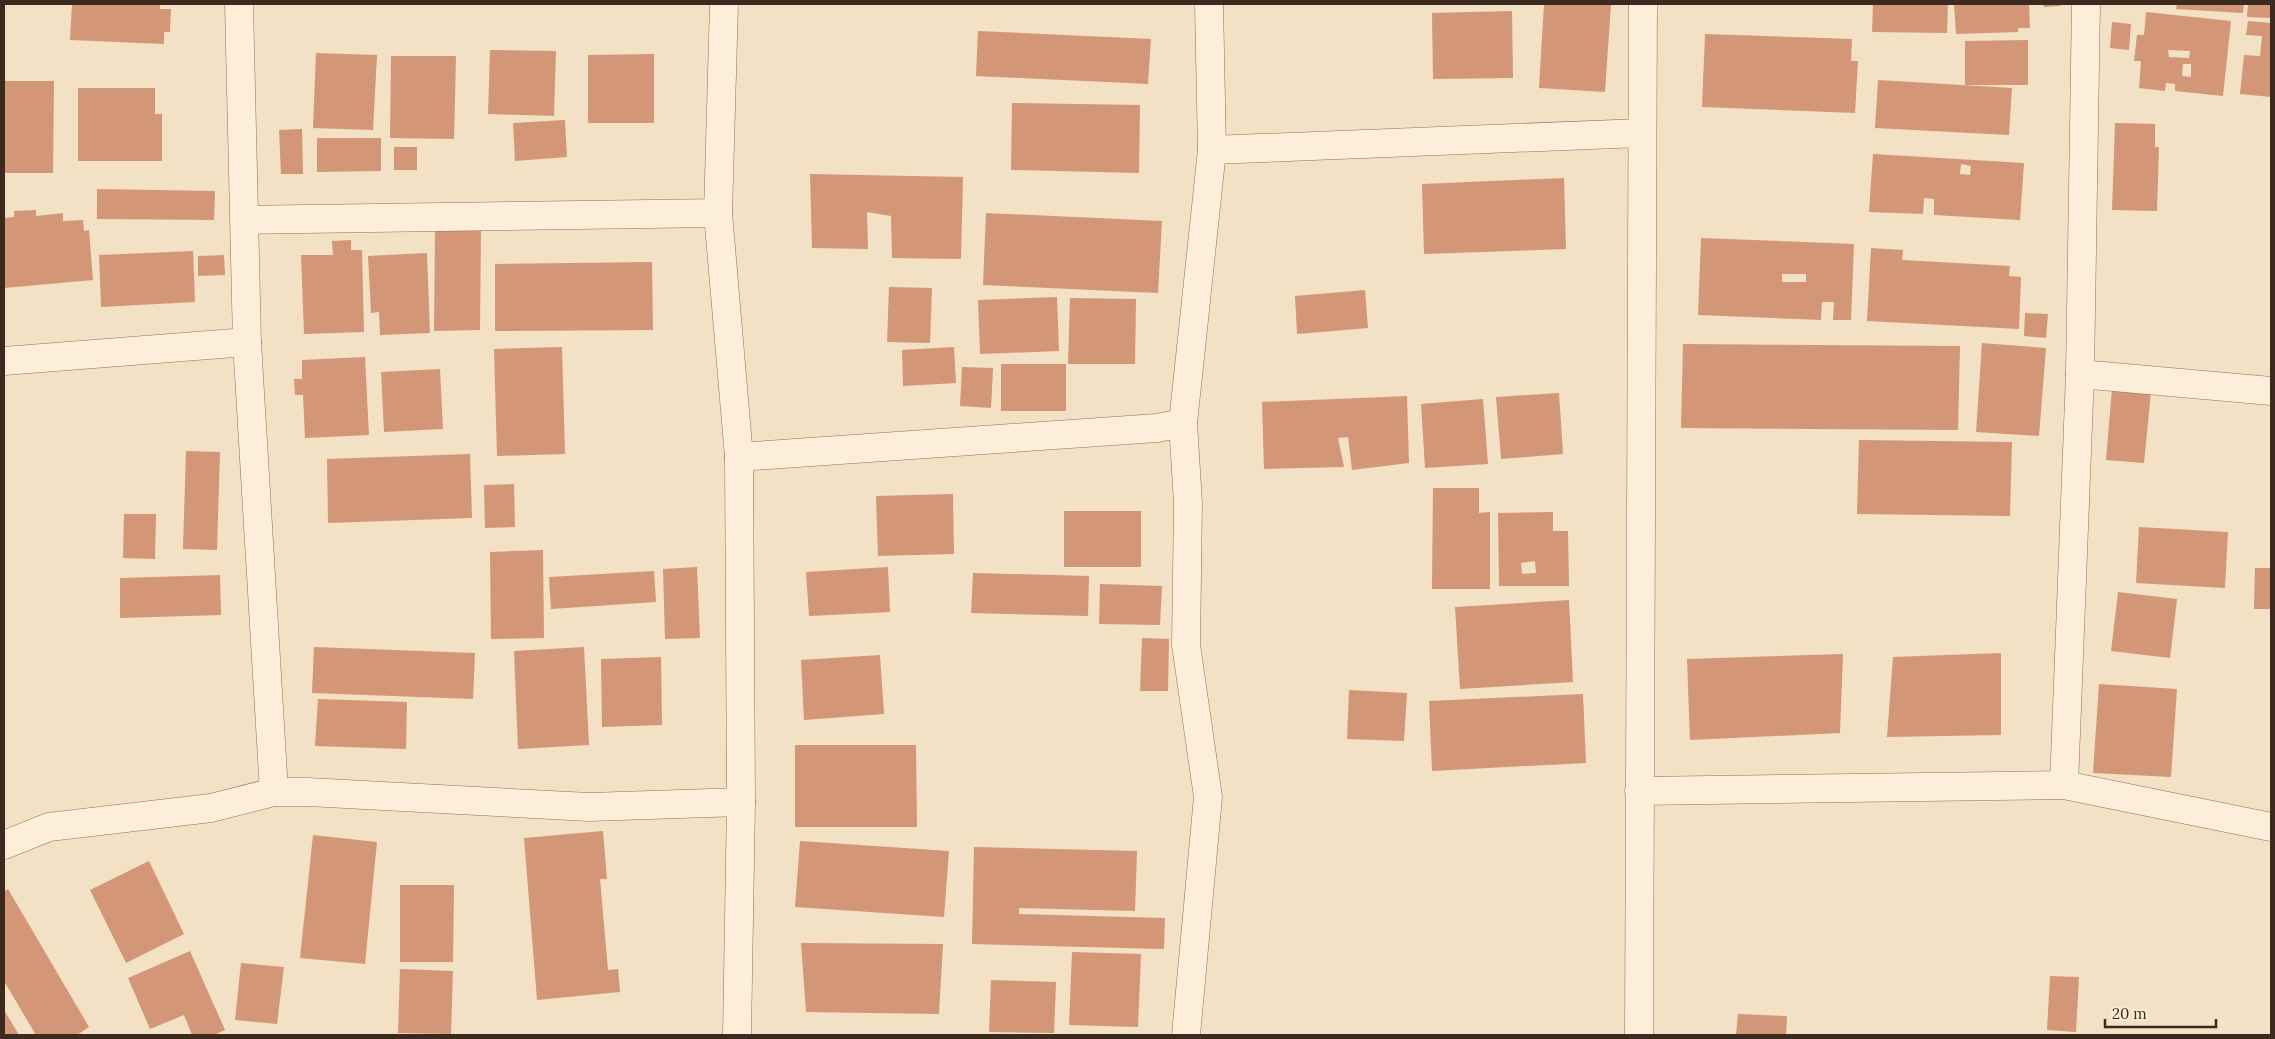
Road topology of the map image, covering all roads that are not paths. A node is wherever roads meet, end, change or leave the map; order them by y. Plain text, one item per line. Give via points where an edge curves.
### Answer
1 (239, 4) edge
2 (724, 4) edge
3 (1210, 4) edge
4 (1643, 4) edge
5 (2086, 4) edge
6 (1641, 133) junction
7 (1212, 150) junction
8 (718, 213) junction
9 (245, 220) junction
10 (247, 342) junction
11 (4, 361) edge
12 (2080, 374) junction
13 (2271, 391) edge
14 (1183, 423) junction
15 (739, 457) junction
16 (2064, 785) junction
17 (1639, 791) junction
18 (274, 792) junction
19 (741, 802) junction
20 (2271, 827) edge
21 (4, 845) edge
22 (737, 1035) edge
23 (1186, 1035) edge
24 (1639, 1035) edge

1 - 9 street
2 - 8 street
3 - 7 street
4 - 6 street
5 - 12 street
6 - 7 street
6 - 17 street
7 - 14 street
8 - 9 street
8 - 15 street
9 - 10 street
10 - 11 street
10 - 18 street
12 - 13 street
12 - 16 street
14 - 15 street via 1157,428
14 - 23 street via 1188,503 1186,645 1208,797
15 - 19 street
16 - 17 street
16 - 20 street
17 - 24 street
18 - 19 street via 589,807
18 - 21 street via 212,808 49,827
19 - 22 street

